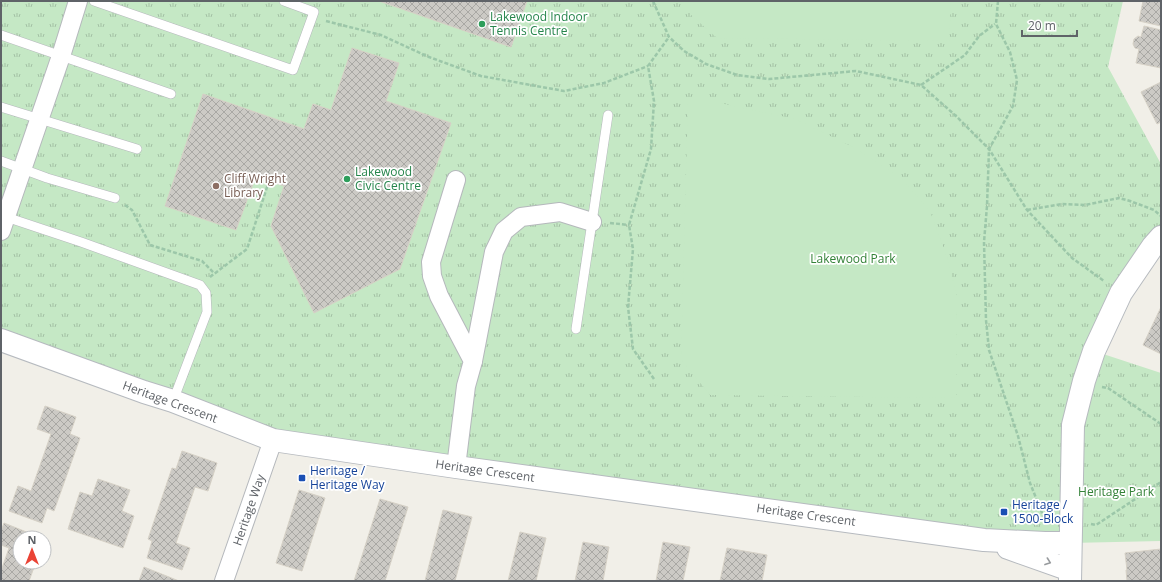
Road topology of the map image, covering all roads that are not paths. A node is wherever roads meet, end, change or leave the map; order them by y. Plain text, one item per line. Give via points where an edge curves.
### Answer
1 (78, 1) edge
2 (94, 1) edge
3 (284, 1) edge
4 (118, 5) edge
5 (1, 35) edge
6 (61, 56) junction
7 (171, 94) dead end
8 (1, 107) edge
9 (608, 115) dead end
10 (39, 119) junction
11 (137, 149) dead end
12 (1, 161) edge
13 (22, 169) junction
14 (456, 180) dead end
15 (115, 198) road end
16 (592, 222) junction
17 (3, 224) edge
18 (1161, 237) edge
19 (576, 330) dead end
20 (1, 340) edge
21 (473, 360) junction
22 (173, 401) junction
23 (273, 440) junction
24 (456, 467) junction
25 (1070, 533) junction
26 (984, 540) junction
27 (1070, 576) edge
28 (224, 581) edge

1 - 6 street
2 - 4 lane
3 - 4 lane via 314,12 293,70
5 - 6 lane
6 - 7 lane
6 - 10 street
8 - 10 lane
9 - 16 lane
10 - 11 lane
10 - 13 street
12 - 13 lane
13 - 15 lane
13 - 17 street
14 - 21 street via 430,262 439,296
16 - 19 lane
16 - 21 street via 560,212 521,217 504,231 494,252
17 - 22 lane via 81,242 200,285 206,293 207,312
18 - 25 street, Heritage Crescent via 1121,293 1094,351 1084,381 1073,425
20 - 22 street, Heritage Crescent
21 - 24 street via 466,386
22 - 23 street, Heritage Crescent
23 - 24 street, Heritage Crescent
23 - 28 street, Heritage Way
24 - 26 street, Heritage Crescent
25 - 26 street, Heritage Crescent via 1045,543
25 - 27 street, Heritage Crescent
26 -> 27 street, Heritage Crescent

